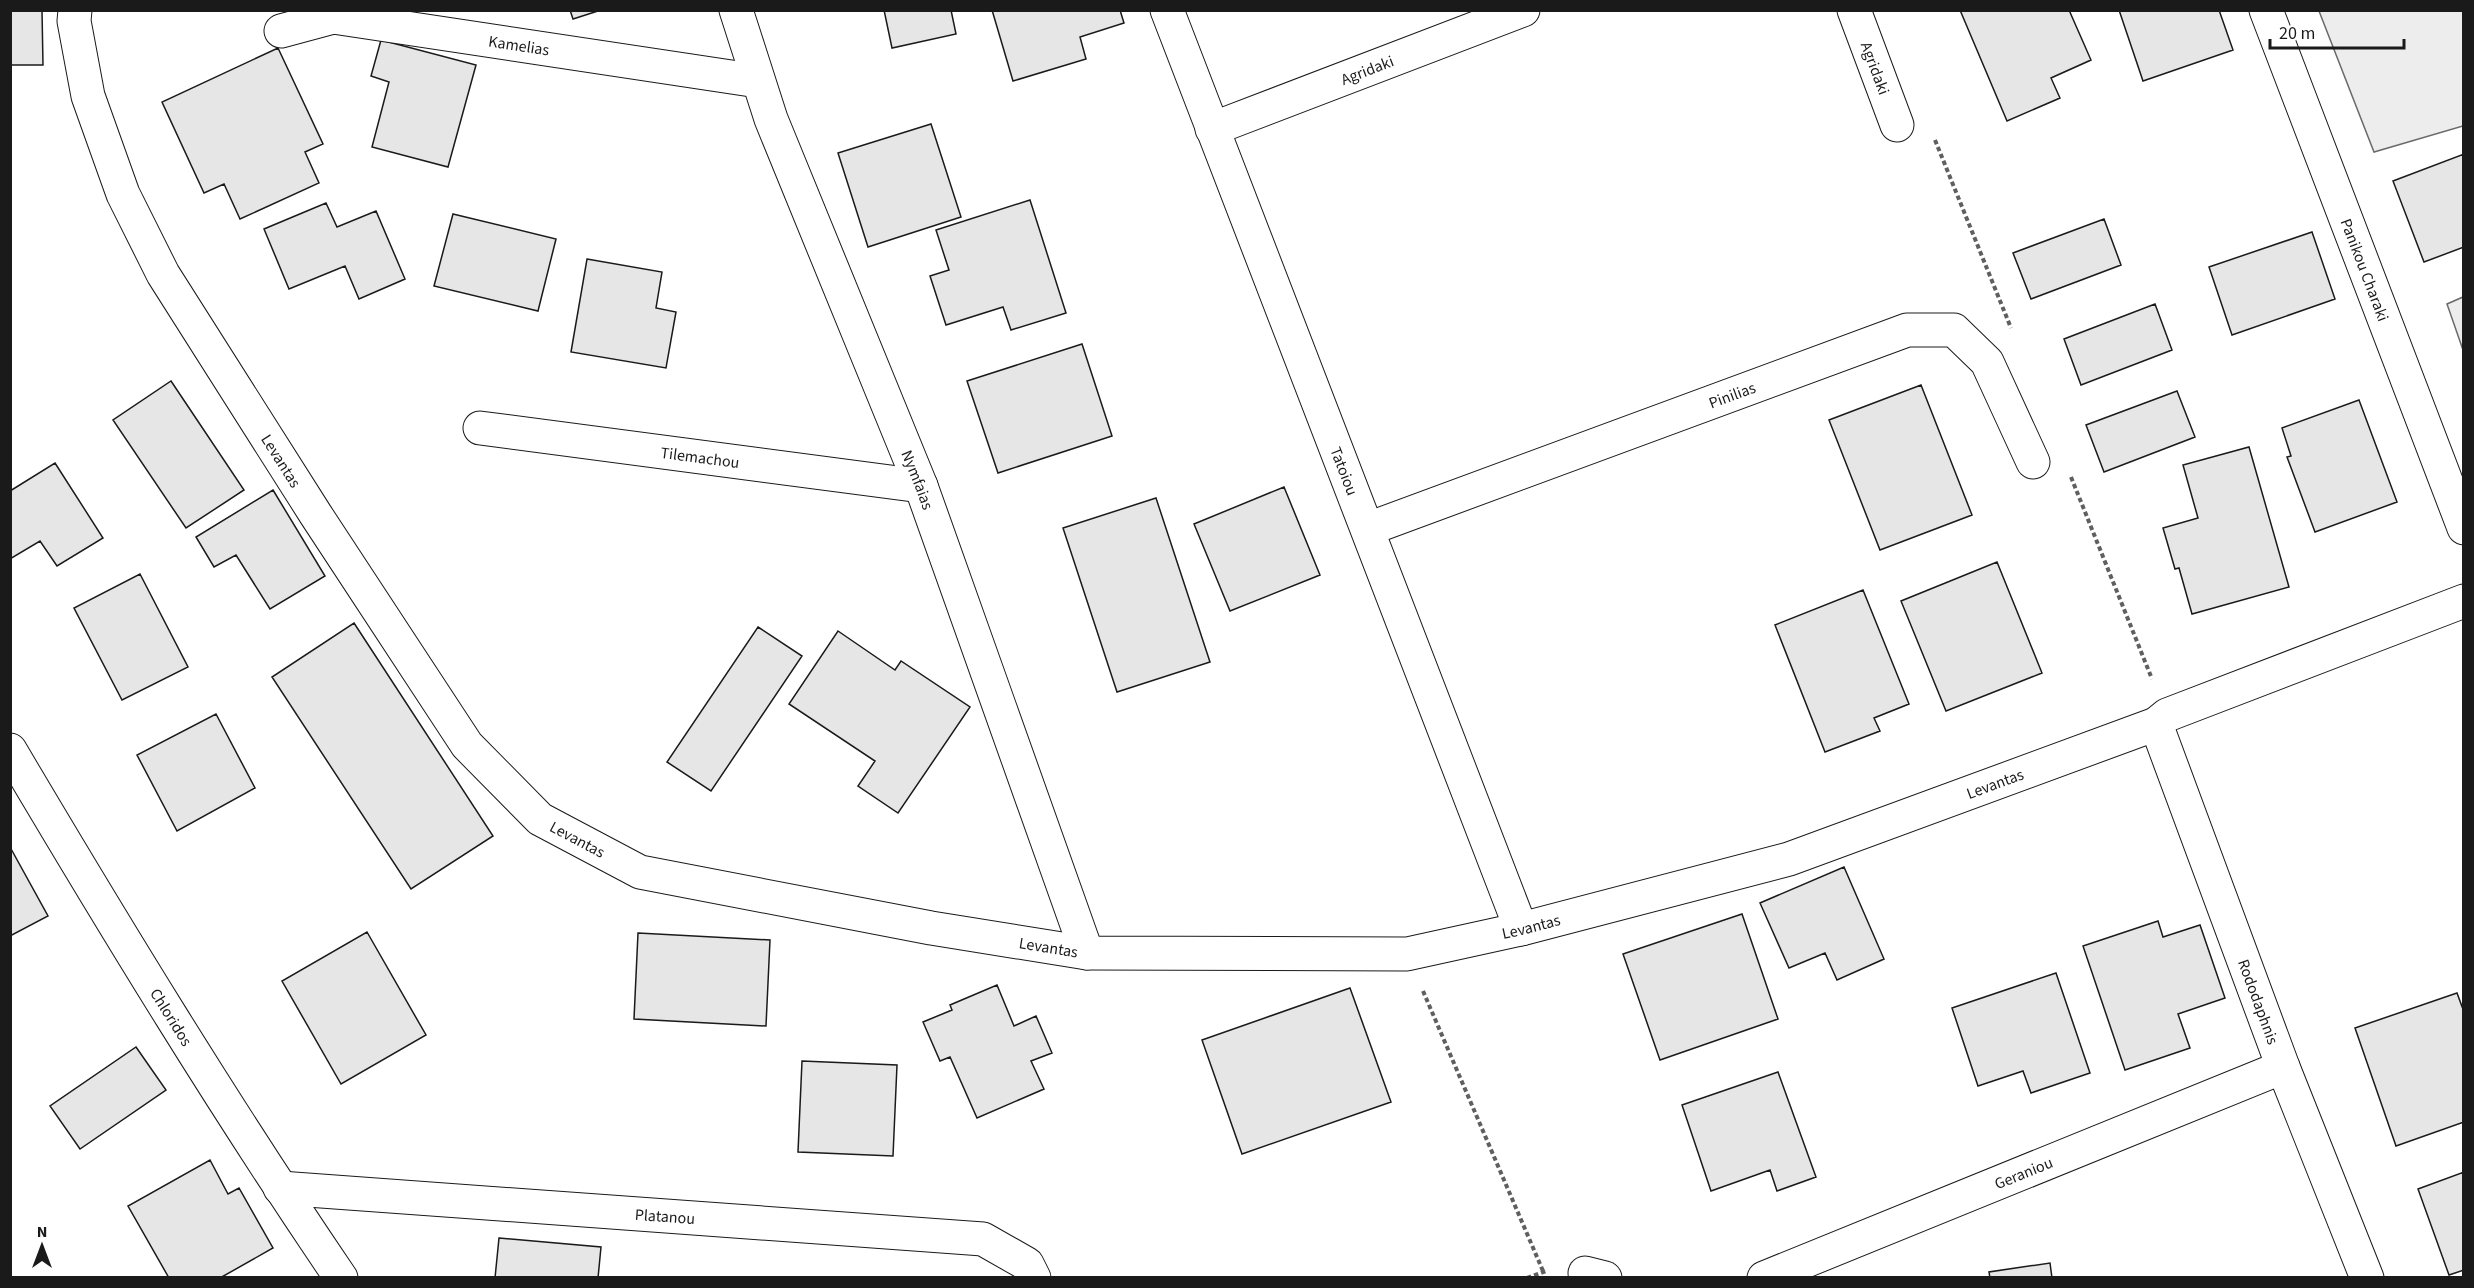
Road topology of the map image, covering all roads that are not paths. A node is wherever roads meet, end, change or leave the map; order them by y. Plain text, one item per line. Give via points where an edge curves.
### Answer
1 (75, 10) edge
2 (736, 10) edge
3 (1167, 10) edge
4 (1523, 10) edge
5 (1854, 10) edge
6 (2266, 10) edge
7 (281, 31) dead end
8 (758, 81) junction
9 (1897, 125) dead end
10 (1212, 129) junction
11 (480, 428) dead end
12 (2033, 462) dead end
13 (921, 486) junction
14 (2463, 528) edge
15 (1368, 529) junction
16 (2463, 601) edge
17 (2156, 724) junction
18 (10, 750) edge
19 (1521, 929) junction
20 (1088, 953) junction
21 (2283, 1067) junction
22 (280, 1188) junction
23 (341, 1278) edge
24 (1034, 1278) edge
25 (1764, 1278) edge
26 (2367, 1278) edge

1 - 20 street, Levantas via 88,96 123,194 163,274 467,745 540,819 640,872 931,928
2 - 8 street, Nymfaias
3 - 10 street, Tatoiou
4 - 10 street, Agridaki
5 - 9 street, Agridaki
6 - 14 street, Panikou Charaki
7 - 8 street, Kamelias via 333,17
8 - 13 street, Nymfaias
10 - 15 street, Tatoiou
11 - 13 street, Tilemachou
12 - 15 street, Pinilias via 1987,362 1954,330 1907,330
13 - 20 street, Nymfaias
15 - 19 street, Tatoiou
16 - 17 street, Levantas via 2166,715
17 - 19 street, Levantas via 1789,859
17 - 21 street, Rododaphnis
18 - 22 street, Chloridos
19 - 20 street, Levantas via 1407,954
21 - 25 street, Geraniou
21 - 26 street, Rododaphnis
22 - 23 street, Chloridos
22 - 24 street, Platanou via 983,1239 1027,1264

